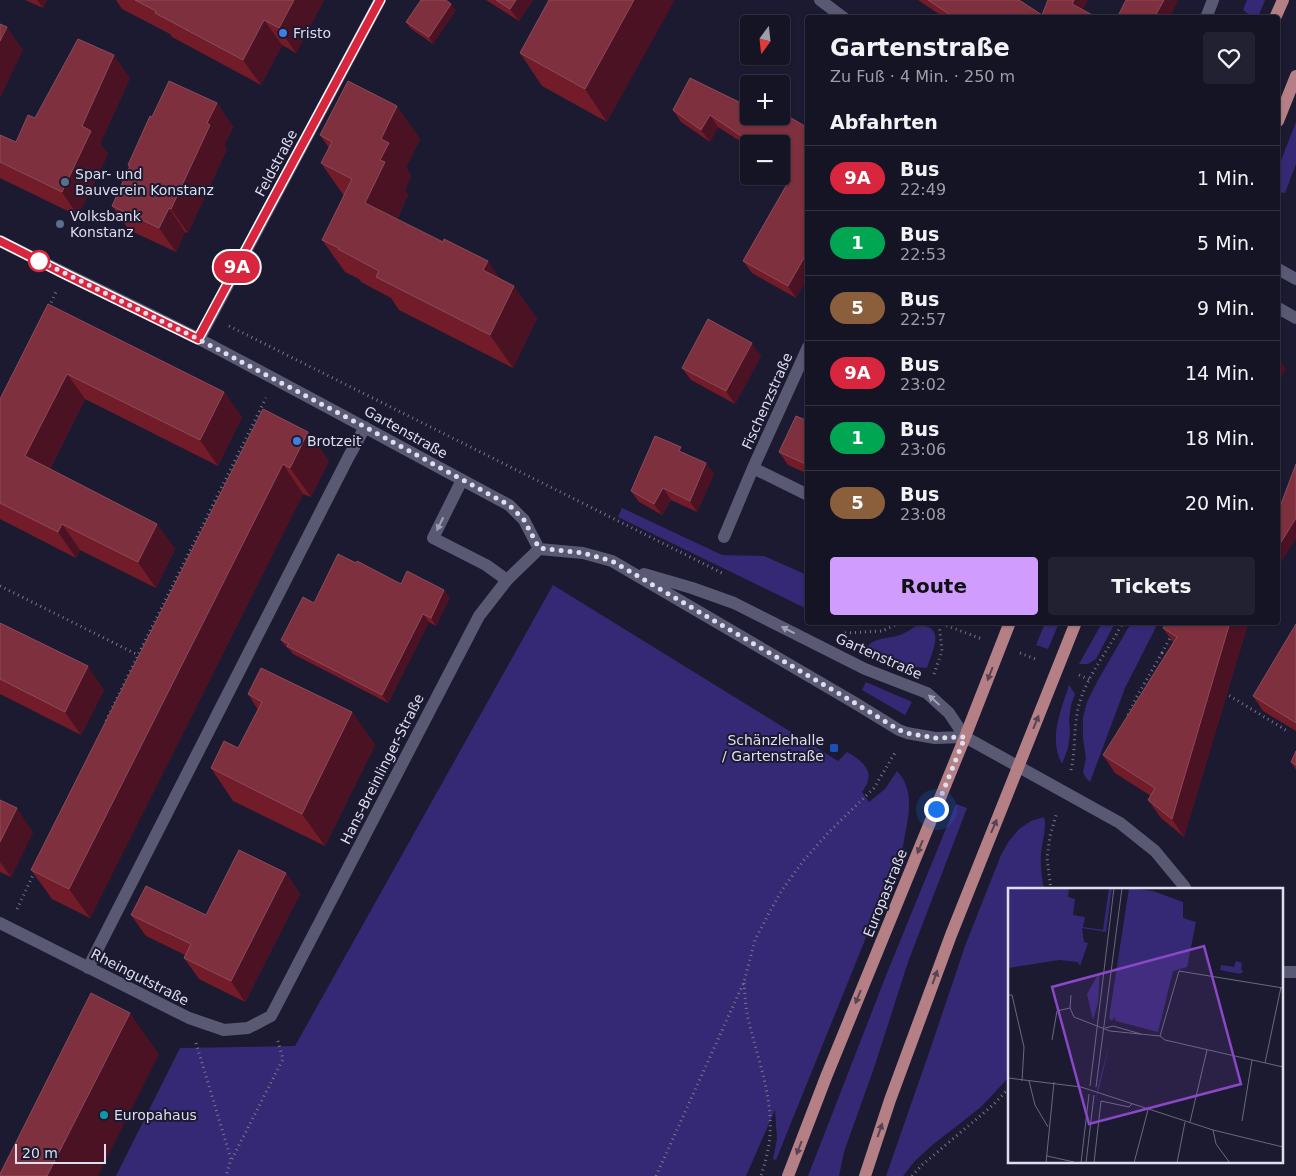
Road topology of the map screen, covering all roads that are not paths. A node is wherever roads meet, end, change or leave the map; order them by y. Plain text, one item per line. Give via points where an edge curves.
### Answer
1 (380, 0) edge
2 (820, 0) edge
3 (1213, 0) edge
4 (1283, 0) edge
5 (840, 15) edge
6 (1207, 15) edge
7 (1277, 15) edge
8 (1296, 76) edge
9 (1280, 116) edge
10 (0, 241) edge
11 (1280, 270) edge
12 (1296, 280) edge
13 (1280, 309) edge
14 (1296, 318) edge
15 (198, 339) junction
16 (805, 354) edge
17 (365, 427) junction
18 (753, 468) junction
19 (462, 480) junction
20 (805, 494) edge
21 (724, 537) dead end
22 (539, 548) junction
23 (625, 569) junction
24 (507, 580) junction
25 (1009, 625) edge
26 (1075, 625) edge
27 (965, 737) junction
28 (1018, 768) junction
29 (1185, 888) edge
30 (4, 925) edge
31 (88, 968) junction
32 (272, 1016) joint
33 (788, 1176) edge
34 (865, 1176) edge

1 - 15 street, Feldstraße
2 - 5 street
3 - 6 street
4 - 7 main road
8 - 9 main road
10 - 15 street, Gartenstraße
11 - 12 street
13 - 14 street
15 - 17 street, Gartenstraße
16 - 18 street, Fischenzstraße
17 - 19 street, Gartenstraße
17 - 31 street
18 - 20 street, Fischenzstraße
18 - 21 street, Fischenzstraße
19 - 22 street, Gartenstraße via 509,505 524,520
19 -> 24 street via 434,538 486,565
22 - 23 street, Gartenstraße via 583,553 612,561
22 - 24 street, Hans-Breinlinger-Straße
23 - 27 street, Gartenstraße via 892,726 907,733 935,738
27 -> 23 street, Gartenstraße via 949,713 927,694 865,669 734,603
24 - 32 street, Hans-Breinlinger-Straße via 479,616
25 -> 27 main road, Europastraße
28 -> 26 main road
27 - 28 street, Gartenstraße
27 -> 33 main road, Europastraße
28 - 29 street, Gartenstraße via 1120,823 1155,850
34 -> 28 main road via 951,936
30 - 31 street, Rheingutstraße
31 - 32 street, Rheingutstraße via 188,1018 224,1030 248,1028

